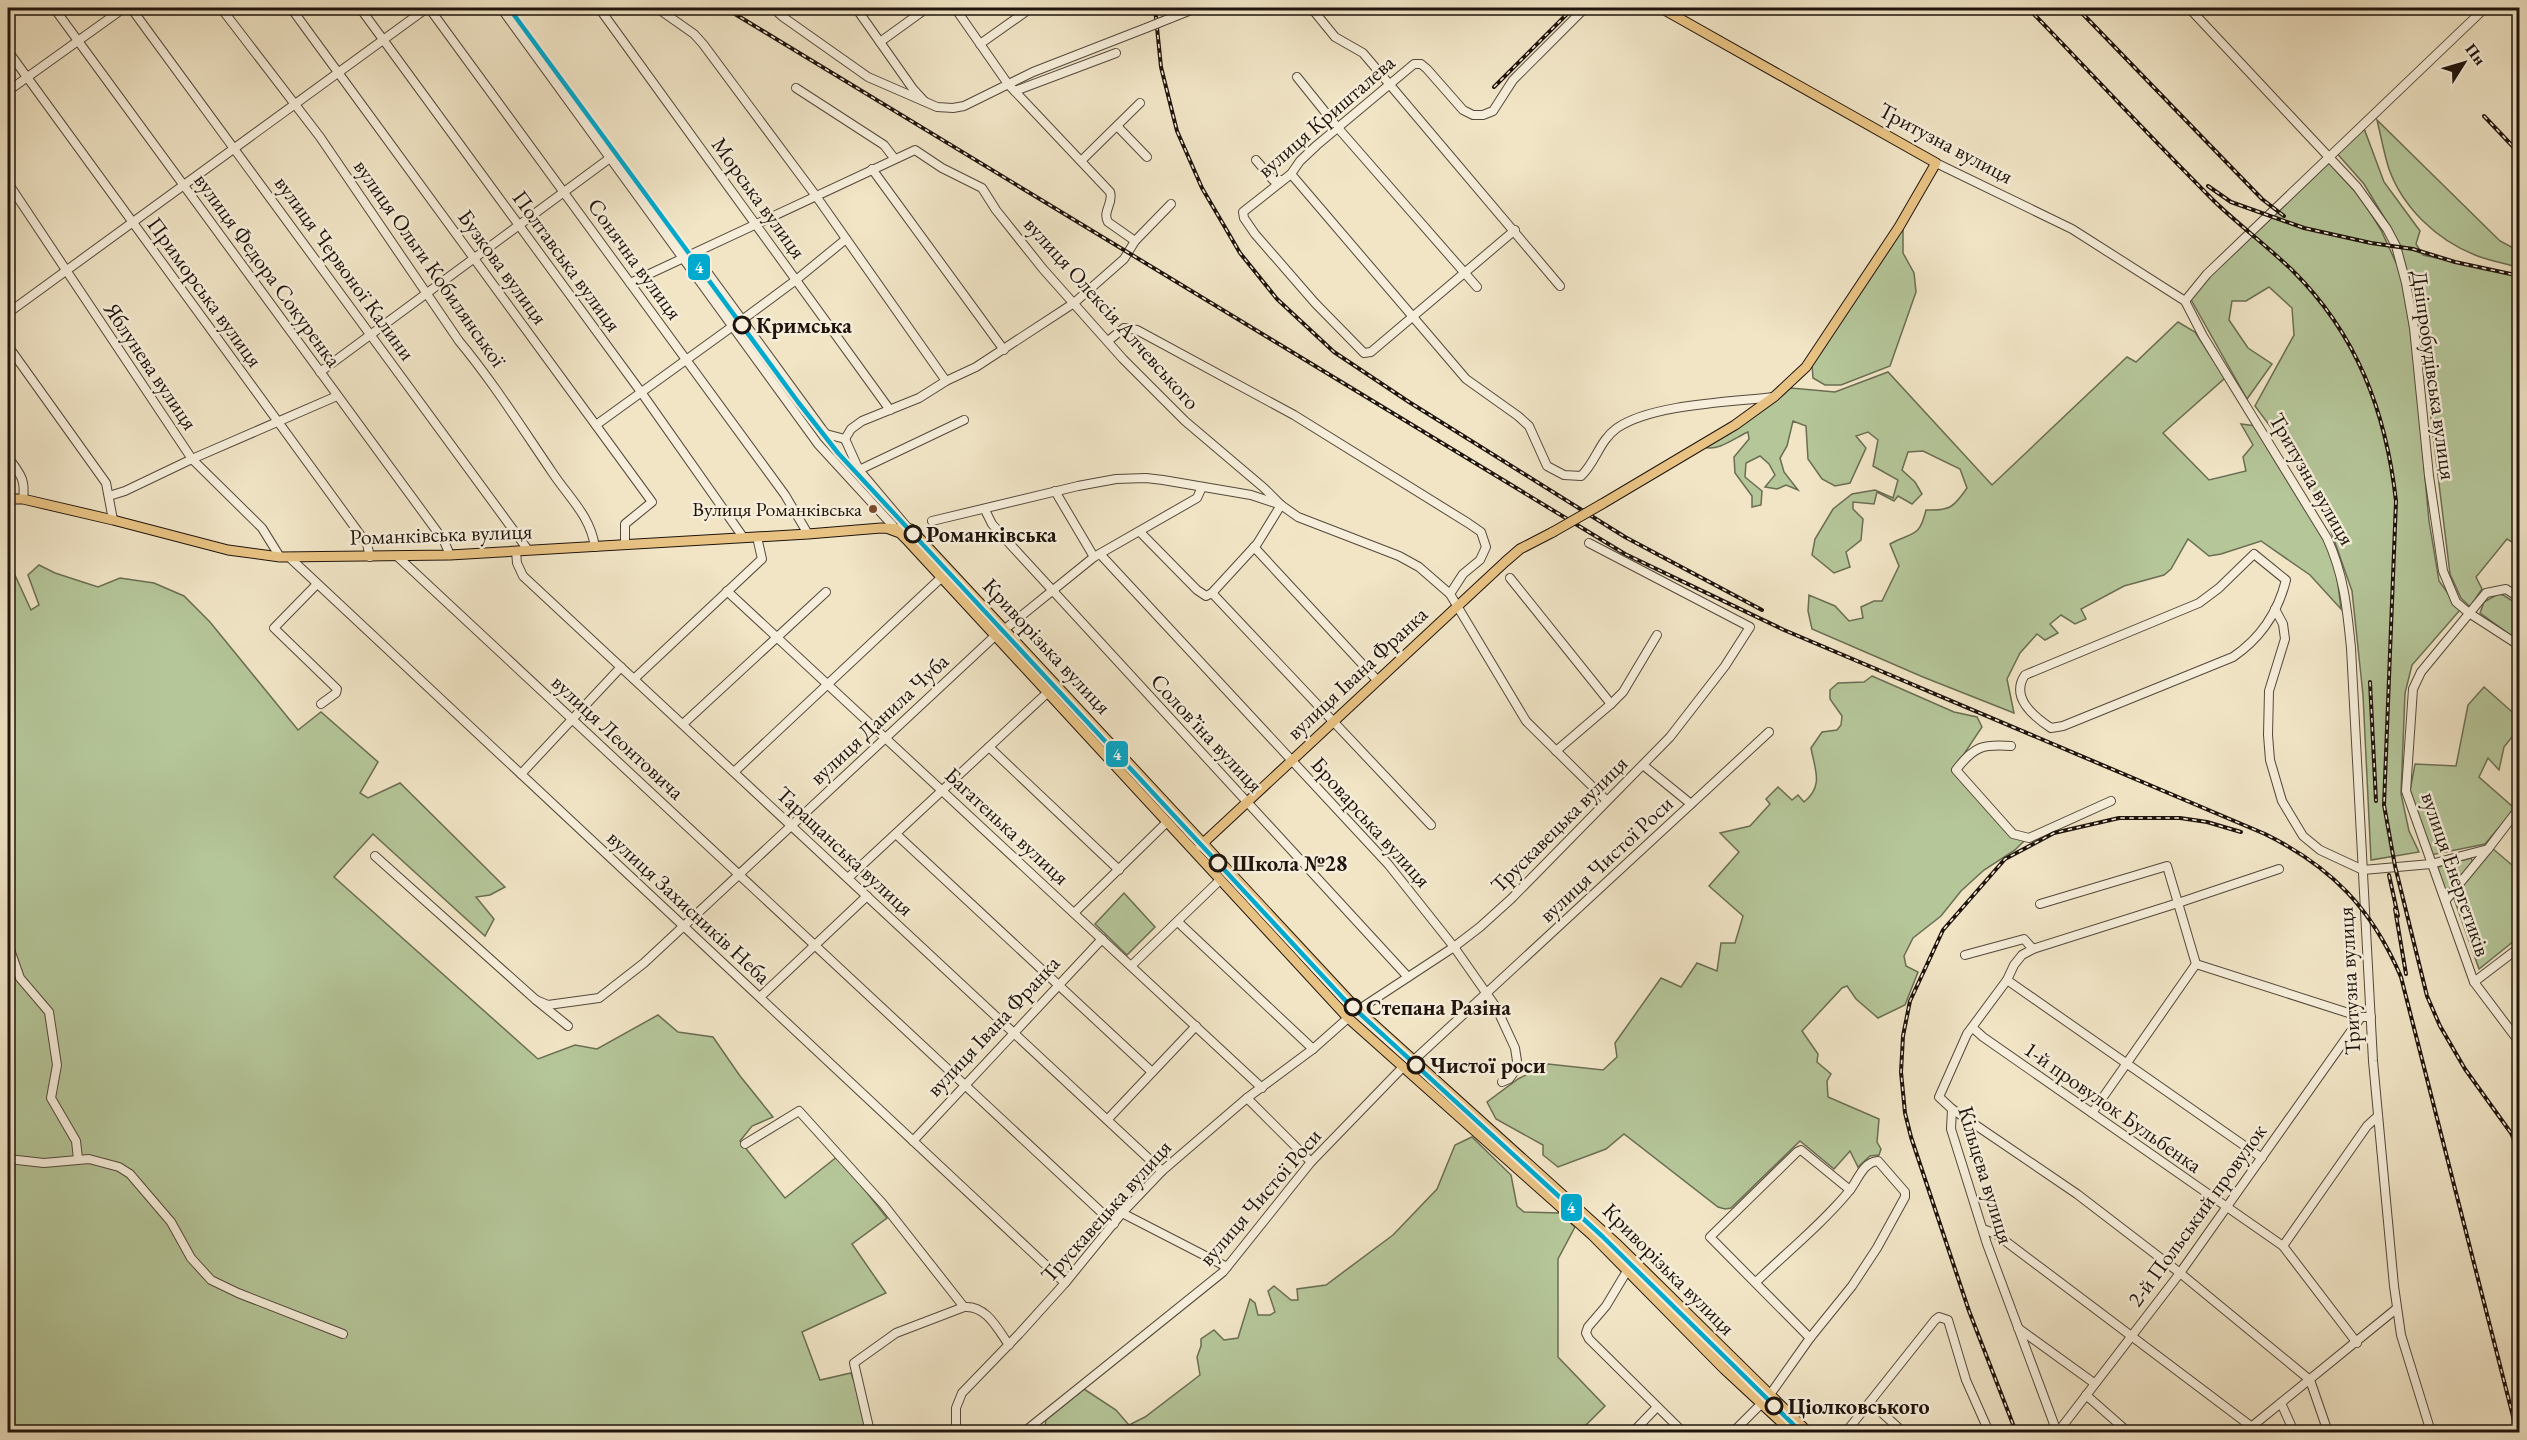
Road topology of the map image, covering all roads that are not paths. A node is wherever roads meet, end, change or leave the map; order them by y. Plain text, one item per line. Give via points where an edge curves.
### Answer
1 (54, 8) edge
2 (124, 8) edge
3 (131, 8) edge
4 (221, 8) edge
5 (291, 8) edge
6 (360, 8) edge
7 (428, 8) edge
8 (501, 8) edge
9 (599, 8) edge
10 (657, 8) edge
11 (773, 8) edge
12 (856, 8) edge
13 (927, 8) edge
14 (955, 8) edge
15 (1030, 8) edge
16 (1132, 8) edge
17 (1138, 8) edge
18 (1196, 8) edge
19 (1585, 8) edge
20 (1661, 8) edge
21 (2189, 8) edge
22 (2485, 8) edge
23 (1313, 9) dead end
24 (383, 39) junction
25 (79, 41) junction
26 (880, 42) junction
27 (980, 44) junction
28 (8, 51) edge
29 (1116, 53) dead end
30 (338, 72) junction
31 (1297, 77) dead end
32 (27, 78) junction
33 (1008, 84) junction
34 (1388, 85) junction
35 (796, 88) dead end
36 (8, 91) edge
37 (1015, 91) junction
38 (925, 102) junction
39 (295, 104) junction
40 (1140, 104) dead end
41 (1117, 126) junction
42 (1338, 128) junction
43 (235, 148) junction
44 (2329, 155) junction
45 (1147, 156) dead end
46 (610, 158) junction
47 (894, 158) junction
48 (1256, 160) dead end
49 (1082, 161) junction
50 (1936, 163) junction
51 (872, 169) junction
52 (1291, 174) junction
53 (1281, 180) junction
54 (8, 183) edge
55 (183, 185) junction
56 (565, 191) junction
57 (816, 196) junction
58 (1171, 204) dead end
59 (132, 223) junction
60 (518, 224) junction
61 (756, 225) junction
62 (1515, 230) junction
63 (846, 239) junction
64 (1135, 241) junction
65 (694, 254) junction
66 (474, 258) junction
67 (684, 258) junction
68 (66, 271) junction
69 (1465, 272) junction
70 (796, 280) junction
71 (630, 283) junction
72 (1560, 286) dead end
73 (1477, 287) dead end
74 (428, 293) junction
75 (2185, 301) junction
76 (1074, 303) junction
77 (8, 313) edge
78 (1413, 316) junction
79 (742, 320) junction
80 (733, 326) junction
81 (371, 335) junction
82 (1108, 341) junction
83 (8, 346) edge
84 (1004, 350) junction
85 (686, 360) junction
86 (320, 372) junction
87 (946, 381) junction
88 (641, 392) junction
89 (337, 396) junction
90 (1775, 396) junction
91 (890, 410) junction
92 (964, 420) dead end
93 (277, 422) junction
94 (596, 425) junction
95 (845, 439) junction
96 (8, 457) edge
97 (192, 459) junction
98 (859, 470) junction
99 (1202, 488) junction
100 (1055, 491) junction
101 (109, 496) junction
102 (8, 499) edge
103 (23, 499) junction
104 (1281, 505) junction
105 (985, 510) junction
106 (113, 519) junction
107 (932, 521) dead end
108 (881, 528) joint
109 (900, 529) junction
110 (1140, 532) junction
111 (808, 534) junction
112 (743, 537) junction
113 (758, 537) junction
114 (1589, 543) dead end
115 (625, 545) junction
116 (595, 547) junction
117 (1254, 547) junction
118 (528, 550) junction
119 (516, 551) junction
120 (450, 555) junction
121 (397, 556) junction
122 (1097, 556) junction
123 (284, 557) junction
124 (370, 557) junction
125 (942, 578) junction
126 (1510, 578) dead end
127 (317, 584) junction
128 (1053, 590) junction
129 (727, 591) junction
130 (826, 592) dead end
131 (1212, 593) junction
132 (1450, 594) junction
133 (2520, 598) edge
134 (1457, 607) junction
135 (2275, 609) junction
136 (2469, 613) junction
137 (2268, 625) junction
138 (1005, 629) junction
139 (1657, 634) dead end
140 (996, 635) junction
141 (777, 637) junction
142 (2285, 639) junction
143 (2520, 646) edge
144 (621, 667) junction
145 (634, 679) junction
146 (1377, 680) junction
147 (828, 685) junction
148 (1047, 693) junction
149 (321, 704) dead end
150 (1611, 704) junction
151 (572, 719) junction
152 (1333, 721) junction
153 (682, 724) junction
154 (1769, 732) dead end
155 (885, 738) junction
156 (2011, 746) dead end
157 (989, 747) junction
158 (1556, 751) junction
159 (1291, 759) junction
160 (1643, 765) junction
161 (734, 772) junction
162 (521, 774) junction
163 (942, 791) junction
164 (1606, 800) junction
165 (2111, 801) dead end
166 (1246, 802) junction
167 (1691, 804) junction
168 (2520, 807) edge
169 (1167, 822) junction
170 (791, 825) junction
171 (1431, 825) dead end
172 (896, 834) junction
173 (1203, 843) junction
174 (2488, 849) junction
175 (1194, 852) junction
176 (375, 856) dead end
177 (2431, 864) junction
178 (2279, 869) dead end
179 (1119, 870) junction
180 (2363, 870) junction
181 (738, 874) junction
182 (848, 878) junction
183 (1220, 880) junction
184 (867, 896) junction
185 (2446, 900) junction
186 (2178, 903) junction
187 (2040, 904) dead end
188 (1074, 913) junction
189 (1178, 922) junction
190 (683, 925) junction
191 (1102, 939) junction
192 (8, 945) edge
193 (815, 945) junction
194 (1454, 946) junction
195 (2520, 947) edge
196 (2033, 949) junction
197 (1965, 955) dead end
198 (2196, 964) junction
199 (1131, 966) junction
200 (1408, 977) junction
201 (2007, 980) junction
202 (2474, 982) junction
203 (1059, 985) junction
204 (1487, 993) junction
205 (760, 997) junction
206 (536, 1000) junction
207 (1358, 1010) junction
208 (2361, 1017) junction
209 (2371, 1017) junction
210 (1348, 1018) junction
211 (568, 1026) dead end
212 (1196, 1026) junction
213 (1973, 1028) junction
214 (1015, 1032) junction
215 (2520, 1043) edge
216 (1313, 1048) junction
217 (1414, 1060) junction
218 (2126, 1064) junction
219 (1403, 1068) junction
220 (1152, 1072) junction
221 (1502, 1082) dead end
222 (965, 1085) junction
223 (1263, 1088) junction
224 (1247, 1098) junction
225 (1952, 1109) junction
226 (2092, 1113) junction
227 (2378, 1116) junction
228 (1108, 1119) junction
229 (1965, 1119) junction
230 (1952, 1124) junction
231 (913, 1141) junction
232 (745, 1144) dead end
233 (78, 1158) junction
234 (2262, 1158) junction
235 (8, 1159) edge
236 (1311, 1162) junction
237 (1162, 1171) junction
238 (1850, 1190) junction
239 (2226, 1208) junction
240 (1122, 1213) junction
241 (1114, 1224) junction
242 (1983, 1229) junction
243 (2283, 1246) junction
244 (1227, 1267) junction
245 (1627, 1271) junction
246 (2180, 1273) junction
247 (1756, 1282) junction
248 (1065, 1283) junction
249 (964, 1307) junction
250 (2396, 1309) junction
251 (2018, 1328) junction
252 (343, 1334) dead end
253 (2132, 1335) junction
254 (1810, 1338) junction
255 (2357, 1343) junction
256 (1009, 1345) junction
257 (2310, 1380) junction
258 (2094, 1383) junction
259 (2086, 1395) junction
260 (1769, 1396) junction
261 (1870, 1402) junction
262 (2281, 1403) junction
263 (1761, 1405) junction
264 (1657, 1407) junction
265 (2248, 1430) edge
266 (870, 1432) edge
267 (956, 1432) edge
268 (1024, 1432) edge
269 (1633, 1432) edge
270 (1683, 1432) edge
271 (1733, 1432) edge
272 (1792, 1432) edge
273 (1808, 1432) edge
274 (1846, 1432) edge
275 (1903, 1432) edge
276 (1989, 1432) edge
277 (2058, 1432) edge
278 (2128, 1432) edge
279 (2294, 1432) edge
280 (2328, 1432) edge
281 (2430, 1432) edge

1 - 25 street, вулиця Федора Сокуренка
2 - 25 street
3 - 43 street, вулиця Червоної Калини
4 - 39 street, вулиця Ольги Кобилянської
5 - 30 street, Бузкова вулиця
6 - 24 street, Полтавська вулиця
7 - 24 street
7 - 56 street, Сонячна вулиця
8 - 46 street, Криворізька вулиця
9 - 61 street, Морська вулиця
10 - 57 street via 694,34
11 - 38 street via 868,77
12 - 26 street
13 - 26 street
14 - 27 street
15 - 27 street
16 - 17 street
18 - 33 street, bridge
19 - 34 street, вулиця Кришталева via 1513,80 1492,111 1482,115 1463,110 1421,64 1408,67
20 - 50 main road, Тритузна вулиця
21 - 44 street, Дніпробудівська вулиця
22 - 44 street
23 - 34 street via 1335,37 1363,53
24 - 30 street
24 - 60 street, Полтавська вулиця
25 - 32 street
25 - 55 street, вулиця Федора Сокуренка
26 - 38 street
27 - 33 street
28 - 32 street, Приморська вулиця
29 - 37 street
30 - 39 street
30 - 66 street, Бузкова вулиця
31 - 42 street
32 - 36 street
32 - 59 street, Приморська вулиця
33 - 37 street
33 - 38 street via 964,106 937,107
34 - 42 street, вулиця Кришталева
34 - 62 street
35 - 47 street via 884,145
37 - 49 street
39 - 43 street
39 - 74 street, вулиця Ольги Кобилянської
40 - 41 street
41 - 45 street
41 - 49 street
42 - 52 street, вулиця Кришталева
42 - 69 street
43 - 55 street
43 - 81 street, вулиця Червоної Калини
44 - 75 street via 2207,274
44 - 136 street, Дніпробудівська вулиця via 2369,202 2396,246 2414,328 2443,571 2456,602
46 - 56 street
46 - 67 street, Криворізька вулиця
47 - 51 street
47 - 76 street, вулиця Олексія Алчевського via 915,150 982,189
48 - 53 street via 1264,172
49 - 64 street via 1111,195 1106,211 1108,222
50 - 75 street, Тритузна вулиця via 2072,229
50 - 90 main road, вулиця Івана Франка via 1899,227 1806,367
51 - 57 street
51 - 84 street
52 - 53 street, вулиця Кришталева
52 - 78 street
53 - 78 street, вулиця Кришталева via 1243,212 1247,224 1358,349 1371,352
54 - 68 street, Яблунева вулиця
55 - 59 street
55 - 86 street, вулиця Федора Сокуренка
56 - 60 street
56 - 71 street, Сонячна вулиця
57 - 61 street
57 - 63 street
58 - 64 street
59 - 68 street
59 - 93 street, Приморська вулиця
60 - 66 street
60 - 88 street, Полтавська вулиця
61 - 65 street
61 - 70 street, Морська вулиця
62 - 69 street
62 - 72 street
63 - 70 street
63 - 87 street
64 - 76 street via 1124,259
65 - 67 street
65 - 79 street
66 - 74 street
66 - 94 street, Бузкова вулиця
67 - 71 street
67 - 80 street, Криворізька вулиця
68 - 77 street
68 - 97 street, Яблунева вулиця
69 - 73 street
69 - 78 street
70 - 79 street
70 - 91 street, Морська вулиця
71 - 85 street, Сонячна вулиця
74 - 81 street
74 - 116 street, вулиця Ольги Кобилянської via 583,512 591,526
75 - 180 street, Тритузна вулиця via 2339,564 2351,648
76 - 82 street, вулиця Олексія Алчевського
76 - 84 street
78 - 90 street via 1466,379 1529,426 1547,466 1576,477 1584,474 1607,436 1632,421 1668,410
79 - 95 street via 826,434
80 - 85 street
80 - 109 street, Криворізька вулиця via 818,444
81 - 86 street
81 - 118 street, вулиця Червоної Калини
82 - 104 street, вулиця Олексія Алчевського via 1185,422
82 - 132 street via 1124,328 1137,330 1294,415 1481,532 1486,547 1484,555 1463,574
83 - 101 street via 106,483
84 - 87 street
85 - 88 street
85 - 111 street, Сонячна вулиця via 785,495
86 - 89 street, вулиця Федора Сокуренка
87 - 91 street
88 - 94 street
88 - 112 street, Полтавська вулиця
89 - 93 street
89 - 120 street, вулиця Федора Сокуренка via 444,541
90 - 134 main road, вулиця Івана Франка, bridge via 1684,456 1520,549
91 - 95 street via 856,425
92 - 98 street
93 - 97 street
93 - 124 street, Приморська вулиця via 367,544
94 - 115 street, Бузкова вулиця via 652,502 625,524
95 - 98 street
96 - 103 street via 23,479
97 - 101 street
97 - 123 street, Яблунева вулиця via 262,528
98 - 109 street
99 - 100 street via 1146,478 1116,479
99 - 104 street via 1251,495
99 - 110 street via 1197,498
100 - 105 street
100 - 122 street, Броварська вулиця
101 - 106 street
102 - 103 main road, Романківська вулиця
103 - 106 main road, Романківська вулиця
104 - 117 street
104 - 132 street via 1298,517 1399,556 1419,567
105 - 107 street
105 - 128 street, Соловʼїна вулиця via 992,524
106 - 123 main road, Романківська вулиця via 228,550
108 - 109 main road, Криворізька вулиця
108 - 111 main road, Романківська вулиця
109 - 125 main road, Криворізька вулиця
109 - 138 main road, Криворізька вулиця via 915,532
110 - 122 street
110 - 131 street via 1197,590 1206,596
111 - 113 main road, Романківська вулиця
112 - 113 main road, Романківська вулиця
112 - 115 main road, Романківська вулиця
113 - 129 street via 762,560
114 - 160 street, Трускавецька вулиця via 1750,627 1670,737
115 - 116 main road, Романківська вулиця
116 - 118 main road, Романківська вулиця
117 - 131 street
117 - 146 street
118 - 119 main road, Романківська вулиця
119 - 120 main road, Романківська вулиця
119 - 144 street, Таращанська вулиця via 523,576
120 - 121 main road, Романківська вулиця
121 - 124 main road, Романківська вулиця
121 - 151 street, вулиця Леонтовича
122 - 128 street
122 - 159 street, Броварська вулиця
123 - 124 main road, Романківська вулиця
123 - 127 street, вулиця Захисників Неба
125 - 140 main road, Криворізька вулиця
125 - 147 street
126 - 150 street
127 - 149 street via 274,628 337,688
127 - 162 street, вулиця Захисників Неба
128 - 138 street
128 - 166 street, Соловʼїна вулиця
129 - 141 street, Багатенька вулиця
129 - 145 street
130 - 141 street
131 - 152 street
132 - 134 street
133 - 136 street, вулиця Енергетиків via 2506,589 2486,593
134 - 146 main road, вулиця Івана Франка
134 - 158 street via 1526,721
135 - 137 street
135 - 137 street via 2286,580 2254,554 2199,603 2025,675 2019,692 2040,720 2051,728 2063,726 2215,666 2245,649
135 - 142 street
136 - 143 street, Дніпробудівська вулиця
136 - 177 street, вулиця Енергетиків via 2421,672 2414,689 2406,791
137 - 142 street via 2277,626
138 - 173 main road, Криворізька вулиця
139 - 150 street via 1623,692
140 - 148 main road, Криворізька вулиця
140 - 155 street, вулиця Данила Чуба
141 - 147 street, Багатенька вулиця
141 - 153 street
142 - 180 street via 2270,692 2268,735 2270,760 2282,801 2303,836 2320,850
144 - 145 street, Таращанська вулиця
144 - 151 street
145 - 153 street, Таращанська вулиця
146 - 152 main road, вулиця Івана Франка
147 - 155 street, Багатенька вулиця
147 - 161 street
148 - 157 street
148 - 169 main road, Криворізька вулиця
150 - 158 street
151 - 162 street
151 - 181 street, вулиця Леонтовича
152 - 159 main road, вулиця Івана Франка
152 - 171 street
153 - 161 street, Таращанська вулиця
154 - 167 street, вулиця Чистої Роси
155 - 163 street, Багатенька вулиця
155 - 170 street, вулиця Данила Чуба
156 - 165 street via 1980,747 1956,770 2017,837 2029,838
157 - 163 street
157 - 179 street
158 - 164 street
159 - 166 main road, вулиця Івана Франка
159 - 194 street, Броварська вулиця via 1388,864
160 - 164 street, Трускавецька вулиця
160 - 167 street
161 - 170 street, Таращанська вулиця
162 - 190 street, вулиця Захисників Неба
163 - 172 street
163 - 188 street, Багатенька вулиця
164 - 194 street, Трускавецька вулиця via 1510,899
166 - 173 main road, вулиця Івана Франка
166 - 200 street, Соловʼїна вулиця
167 - 204 street, вулиця Чистої Роси
168 - 174 street
169 - 175 main road, Криворізька вулиця
169 - 179 street
170 - 181 street, вулиця Данила Чуба
170 - 182 street, Таращанська вулиця
172 - 182 street
172 - 203 street
173 - 175 main road, вулиця Івана Франка
173 - 207 main road, Криворізька вулиця
174 - 177 street
174 - 185 street
175 - 183 main road, Криворізька вулиця
176 - 206 street
177 - 180 street
177 - 185 street, вулиця Енергетиків
178 - 186 street, Кільцева вулиця
179 - 188 street
180 - 209 street, Тритузна вулиця
181 - 190 street, вулиця Данила Чуба
181 - 193 street, вулиця Леонтовича
182 - 184 street, Таращанська вулиця
183 - 189 street
183 - 210 main road, Криворізька вулиця
184 - 193 street
184 - 214 street, Таращанська вулиця
185 - 202 street, вулиця Енергетиків
186 - 187 street via 2167,866
186 - 196 street, Кільцева вулиця
186 - 198 street
188 - 191 street, Багатенька вулиця
189 - 199 street
189 - 216 street
190 - 205 street, вулиця Захисників Неба
190 - 206 street, вулиця Данила Чуба via 644,963 599,998 548,1005
191 - 199 street, Багатенька вулиця
191 - 203 street, вулиця Івана Франка
192 - 233 street via 20,978 49,1012 57,1065 51,1098 76,1141
193 - 205 street
193 - 222 street, вулиця Леонтовича
194 - 200 street, Трускавецька вулиця
194 - 204 street, Броварська вулиця
195 - 202 street
196 - 197 street via 2024,939
196 - 201 street, Кільцева вулиця via 2022,955
198 - 208 street
198 - 218 street
199 - 212 street, Багатенька вулиця
200 - 207 street, Трускавецька вулиця
201 - 213 street, Кільцева вулиця
201 - 218 street
202 - 215 street, вулиця Енергетиків
203 - 214 street, вулиця Івана Франка
203 - 220 street
204 - 217 street, вулиця Чистої Роси
204 - 221 street, Броварська вулиця via 1515,1048 1515,1071
205 - 231 street, вулиця Захисників Неба
206 - 211 street
207 - 217 main road, Криворізька вулиця
208 - 209 street
208 - 234 street, 2-й Польський провулок
209 - 227 street, Тритузна вулиця
210 - 216 street, Трускавецька вулиця
210 - 219 main road, Криворізька вулиця
212 - 220 street
212 - 223 street, Багатенька вулиця
213 - 225 street, Кільцева вулиця via 1962,1043 1939,1096
213 - 226 street, 1-й провулок Бульбенка
214 - 222 street, вулиця Івана Франка
214 - 228 street, Таращанська вулиця
216 - 223 street, Трускавецька вулиця
217 - 260 main road, Криворізька вулиця via 1616,1243
218 - 226 street
218 - 234 street
219 - 236 street, вулиця Чистої Роси
219 - 245 main road, Криворізька вулиця via 1593,1236
220 - 228 street
222 - 231 street, вулиця Івана Франка
222 - 241 street, вулиця Леонтовича
223 - 224 street, Трускавецька вулиця
224 - 236 street
224 - 237 street, Трускавецька вулиця
225 - 229 street
225 - 230 street, Кільцева вулиця
226 - 239 street, 1-й провулок Бульбенка
227 - 243 street
227 - 250 street, Тритузна вулиця
228 - 237 street, Таращанська вулиця
229 - 230 street
229 - 246 street via 2077,1194
230 - 242 street, Кільцева вулиця
231 - 248 street, вулиця Захисників Неба
232 - 249 street via 799,1111 883,1204
233 - 235 street via 57,1163
233 - 252 street via 106,1162 130,1174 171,1222 191,1258 211,1280
234 - 239 street, 2-й Польський провулок
236 - 244 street, вулиця Чистої Роси
237 - 240 street, Трускавецька вулиця
238 - 247 street
238 - 247 street via 1802,1150 1729,1217 1710,1237
238 - 254 street via 1862,1170 1878,1161 1905,1192 1865,1267
239 - 243 street, 1-й провулок Бульбенка
239 - 246 street, 2-й Польський провулок
240 - 241 street, Трускавецька вулиця
240 - 244 street
241 - 248 street, Трускавецька вулиця
242 - 251 street, Кільцева вулиця
242 - 253 street via 1996,1234
243 - 255 street, 1-й провулок Бульбенка
244 - 268 street, вулиця Чистої Роси
245 - 263 main road, Криворізька вулиця
245 - 264 street via 1586,1333
246 - 253 street, 2-й Польський провулок
246 - 257 street
247 - 254 street
248 - 256 street, Трускавецька вулиця
249 - 256 street via 975,1306 985,1312
249 - 266 street via 896,1333 854,1363
250 - 255 street
250 - 281 street, Тритузна вулиця
251 - 258 street
251 - 277 street, Кільцева вулиця
253 - 258 street, 2-й Польський провулок
253 - 265 street
254 - 260 street
255 - 257 street
256 - 267 street, Трускавецька вулиця via 962,1393 956,1408
257 - 262 street
257 - 280 street
258 - 259 street, 2-й Польський провулок
259 - 277 street, 2-й Польський провулок
259 - 278 street
260 - 263 street
260 - 273 main road, Криворізька вулиця
261 - 274 street
261 - 275 street
261 - 276 street via 1935,1320 1945,1317
262 - 265 street
262 - 279 street
263 - 271 street
263 - 272 main road, Криворізька вулиця
264 - 269 street
264 - 270 street

